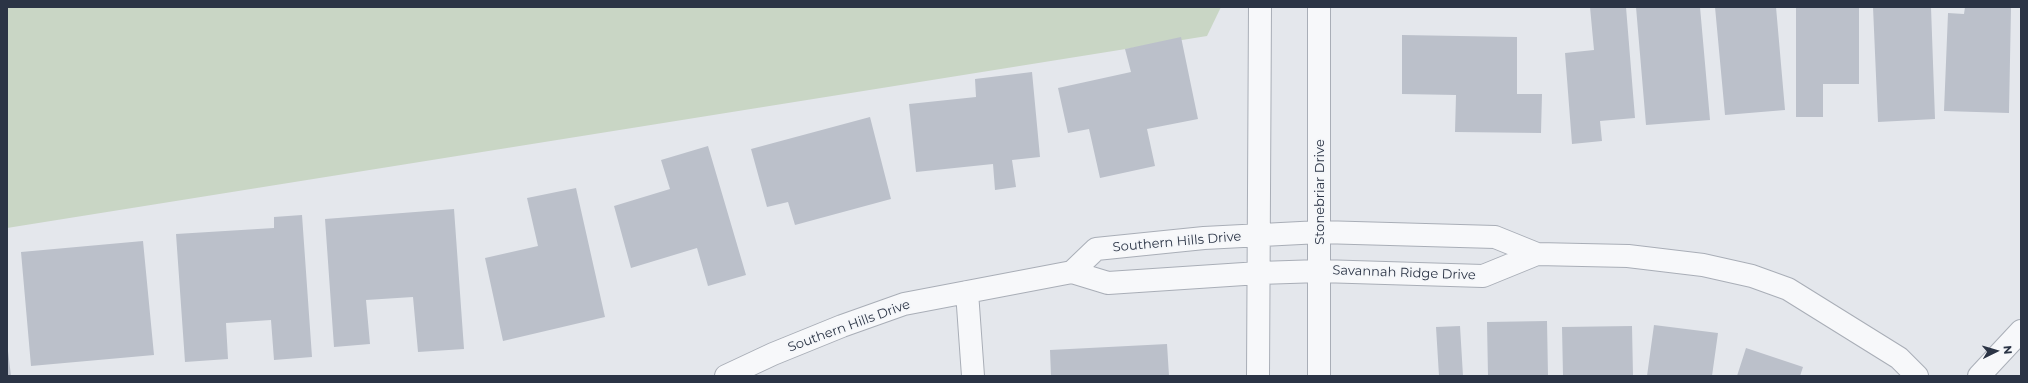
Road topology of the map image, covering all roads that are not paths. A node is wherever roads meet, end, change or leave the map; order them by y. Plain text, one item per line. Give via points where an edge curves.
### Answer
1 (1260, 7) edge
2 (1319, 7) edge
3 (1320, 232) junction
4 (1290, 233) joint
5 (1259, 235) junction
6 (1537, 254) junction
7 (1320, 271) junction
8 (1072, 272) junction
9 (1259, 272) junction
10 (1290, 272) joint
11 (968, 292) junction
12 (2021, 331) edge
13 (726, 376) edge
14 (973, 376) edge
15 (1258, 376) edge
16 (1319, 376) edge
17 (1917, 376) edge
18 (1979, 376) edge

1 - 5 street
2 - 3 street, Stonebriar Drive
3 - 4 street, Savannah Ridge Drive
3 - 6 street, Savannah Ridge Drive via 1495,237
3 - 7 street, Stonebriar Drive
4 - 5 street, Southern Hills Drive
5 - 8 street, Southern Hills Drive via 1096,249
5 - 9 street
6 - 7 street, Savannah Ridge Drive via 1483,276
6 - 17 street, Savannah Ridge Drive via 1628,256 1704,265 1752,276 1788,289 1899,358
7 - 10 street, Savannah Ridge Drive
7 - 16 street, Stonebriar Drive
8 - 9 street, Southern Hills Drive via 1108,284
8 - 11 street, Southern Hills Drive
9 - 10 street, Southern Hills Drive
9 - 15 street
11 - 13 street, Southern Hills Drive via 904,304 842,326
11 - 14 street
12 - 18 street

